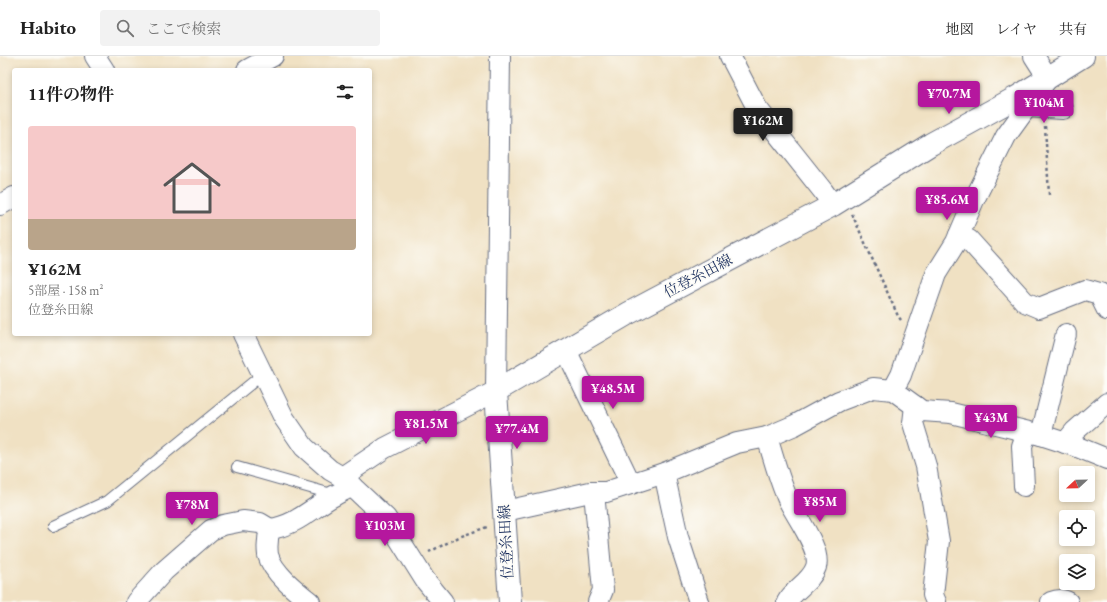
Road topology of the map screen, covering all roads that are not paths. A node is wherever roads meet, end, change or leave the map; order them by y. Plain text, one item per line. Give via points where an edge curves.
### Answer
1 (95, 56) edge
2 (272, 56) edge
3 (500, 56) edge
4 (730, 56) edge
5 (1034, 56) edge
6 (1083, 56) edge
7 (103, 68) edge
8 (251, 68) edge
9 (1048, 78) junction
10 (12, 199) edge
11 (838, 202) junction
12 (0, 205) edge
13 (959, 235) junction
14 (1107, 310) edge
15 (1066, 334) dead end
16 (244, 336) edge
17 (566, 350) junction
18 (263, 374) junction
19 (893, 390) junction
20 (496, 391) junction
21 (1107, 403) edge
22 (915, 406) junction
23 (1034, 434) junction
24 (767, 437) junction
25 (1065, 443) junction
26 (1107, 459) edge
27 (237, 467) dead end
28 (664, 473) junction
29 (631, 484) junction
30 (343, 486) junction
31 (1024, 486) dead end
32 (594, 492) junction
33 (505, 516) junction
34 (53, 526) dead end
35 (270, 529) junction
36 (136, 602) edge
37 (310, 602) edge
38 (443, 602) edge
39 (510, 602) edge
40 (598, 602) edge
41 (699, 602) edge
42 (787, 602) edge
43 (936, 602) edge
44 (1051, 602) edge
45 (1068, 602) edge

1 - 7 street
2 - 8 street
3 - 20 street
4 - 11 street via 757,108 823,191
5 - 9 street
6 - 9 main road, 位登糸田線
9 - 11 main road, 位登糸田線 via 931,144
9 - 13 street via 1045,108 1006,136
10 - 12 street
11 - 17 main road, 位登糸田線 via 629,313
13 - 14 street via 969,240 1025,302 1039,308 1086,290 1099,294
13 - 19 street via 936,274 901,375
15 - 23 street
16 - 18 street
17 - 20 main road, 位登糸田線
17 - 29 street
18 - 30 street via 284,418 304,447 330,470
18 - 34 lane via 107,501
19 - 22 street
19 - 24 street via 873,388 839,401
20 - 30 street via 385,448
20 - 33 main road, 位登糸田線
21 - 25 street
22 - 23 street via 922,411 951,413
22 - 43 street via 913,423 926,466 939,541 933,595
23 - 25 street
23 - 31 street via 1022,446
24 - 28 street via 737,443
24 - 42 street via 786,496 805,527 817,558 816,568
25 - 26 street
27 - 30 lane
28 - 29 street
28 - 41 street via 678,537
29 - 32 street via 606,492
30 - 35 street via 303,517 280,528
30 - 38 street via 386,518 424,580
32 - 33 street
32 - 40 street via 603,590
33 - 39 main road, 位登糸田線
35 - 36 street via 260,523 243,521 211,530 164,571
35 - 37 street via 268,554 276,570
44 - 45 street

